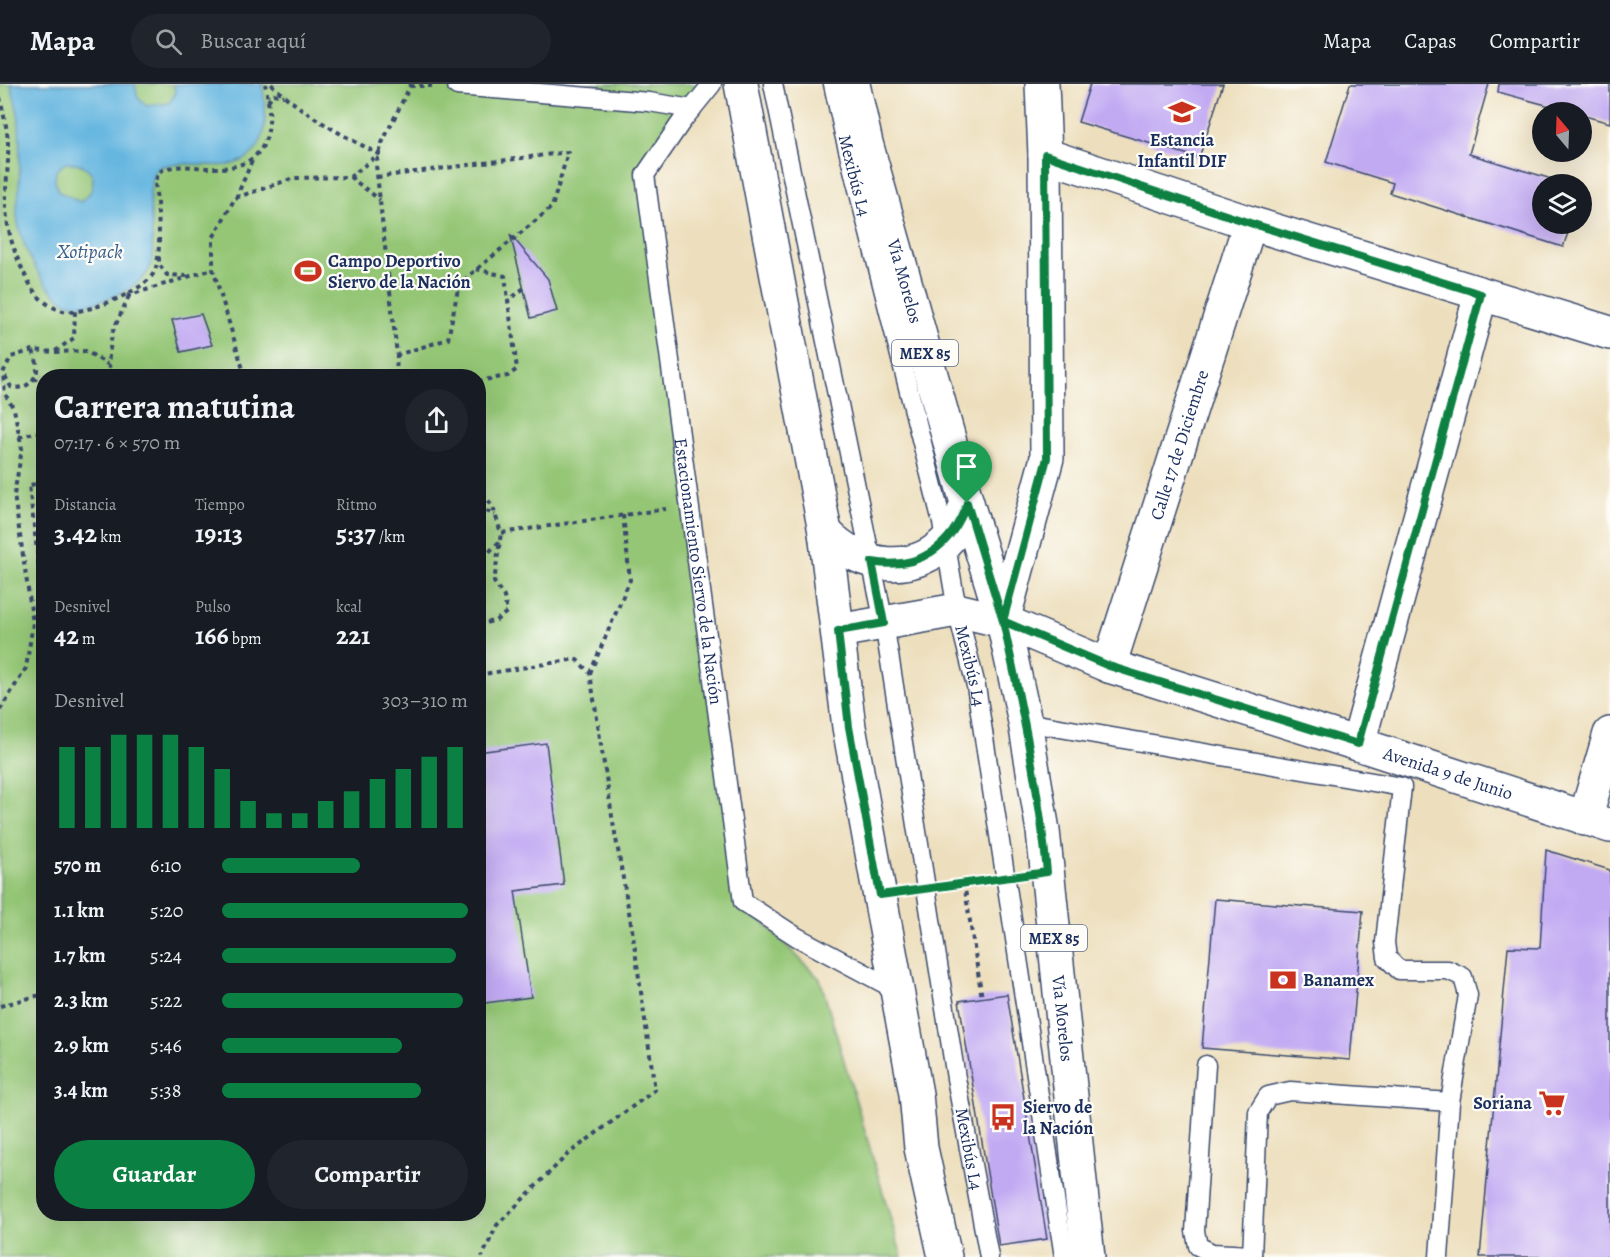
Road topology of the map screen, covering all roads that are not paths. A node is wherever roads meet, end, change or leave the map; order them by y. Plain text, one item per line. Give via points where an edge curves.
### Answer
1 (712, 84) edge
2 (741, 84) edge
3 (773, 84) edge
4 (833, 84) edge
5 (853, 84) edge
6 (1042, 84) edge
7 (457, 86) dead end
8 (692, 109) junction
9 (1045, 155) junction
10 (1250, 223) junction
11 (1481, 294) junction
12 (1610, 333) edge
13 (967, 503) junction
14 (825, 532) junction
15 (945, 541) junction
16 (872, 562) junction
17 (957, 610) junction
18 (1003, 621) junction
19 (884, 623) junction
20 (838, 631) junction
21 (1109, 666) junction
22 (1025, 722) junction
23 (1610, 734) edge
24 (1358, 744) junction
25 (1598, 823) edge
26 (898, 991) junction
27 (1206, 1065) dead end
28 (1450, 1102) junction
29 (1252, 1256) edge
30 (945, 1257) edge
31 (989, 1257) edge
32 (1064, 1257) edge
33 (1088, 1257) edge
34 (1439, 1257) edge

1 - 8 lane, Estacionamiento Siervo de la Nación
2 - 14 street
3 - 16 lane, Mexibús L4
4 - 15 lane, Mexibús L4
5 - 13 street, Vía Morelos / MEX 85
6 - 9 street
7 - 8 lane
8 - 26 lane, Estacionamiento Siervo de la Nación via 645,175 743,902 797,937
9 - 10 street
9 - 18 street via 1047,458
10 - 11 street
10 - 21 street, Calle 17 de Diciembre
11 - 12 street
11 - 24 street
13 - 15 street via 961,521
13 - 18 street, Vía Morelos / MEX 85
14 - 16 street via 851,554
14 - 20 street
15 - 16 street via 919,559 901,564
15 - 17 lane, Mexibús L4
16 - 19 lane, Mexibús L4
17 - 18 street, Avenida 9 de Junio
17 - 19 street, Avenida 9 de Junio
17 - 32 lane, Mexibús L4 via 976,686
18 - 21 street, Avenida 9 de Junio
18 - 22 street, Vía Morelos / MEX 85
19 - 20 street, Avenida 9 de Junio
19 - 31 lane, Mexibús L4 via 956,1078
20 - 26 street via 849,727
21 - 24 street, Avenida 9 de Junio
22 - 28 lane via 1402,787 1385,942 1387,958 1399,970 1448,970 1463,977 1468,995
22 - 33 street, Vía Morelos / MEX 85 via 1043,831
23 - 25 street
24 - 25 street, Avenida 9 de Junio
26 - 30 street via 921,1148
27 - 29 lane via 1195,1230 1198,1246 1212,1253
28 - 29 lane via 1290,1091 1268,1096 1258,1112
28 - 34 lane

